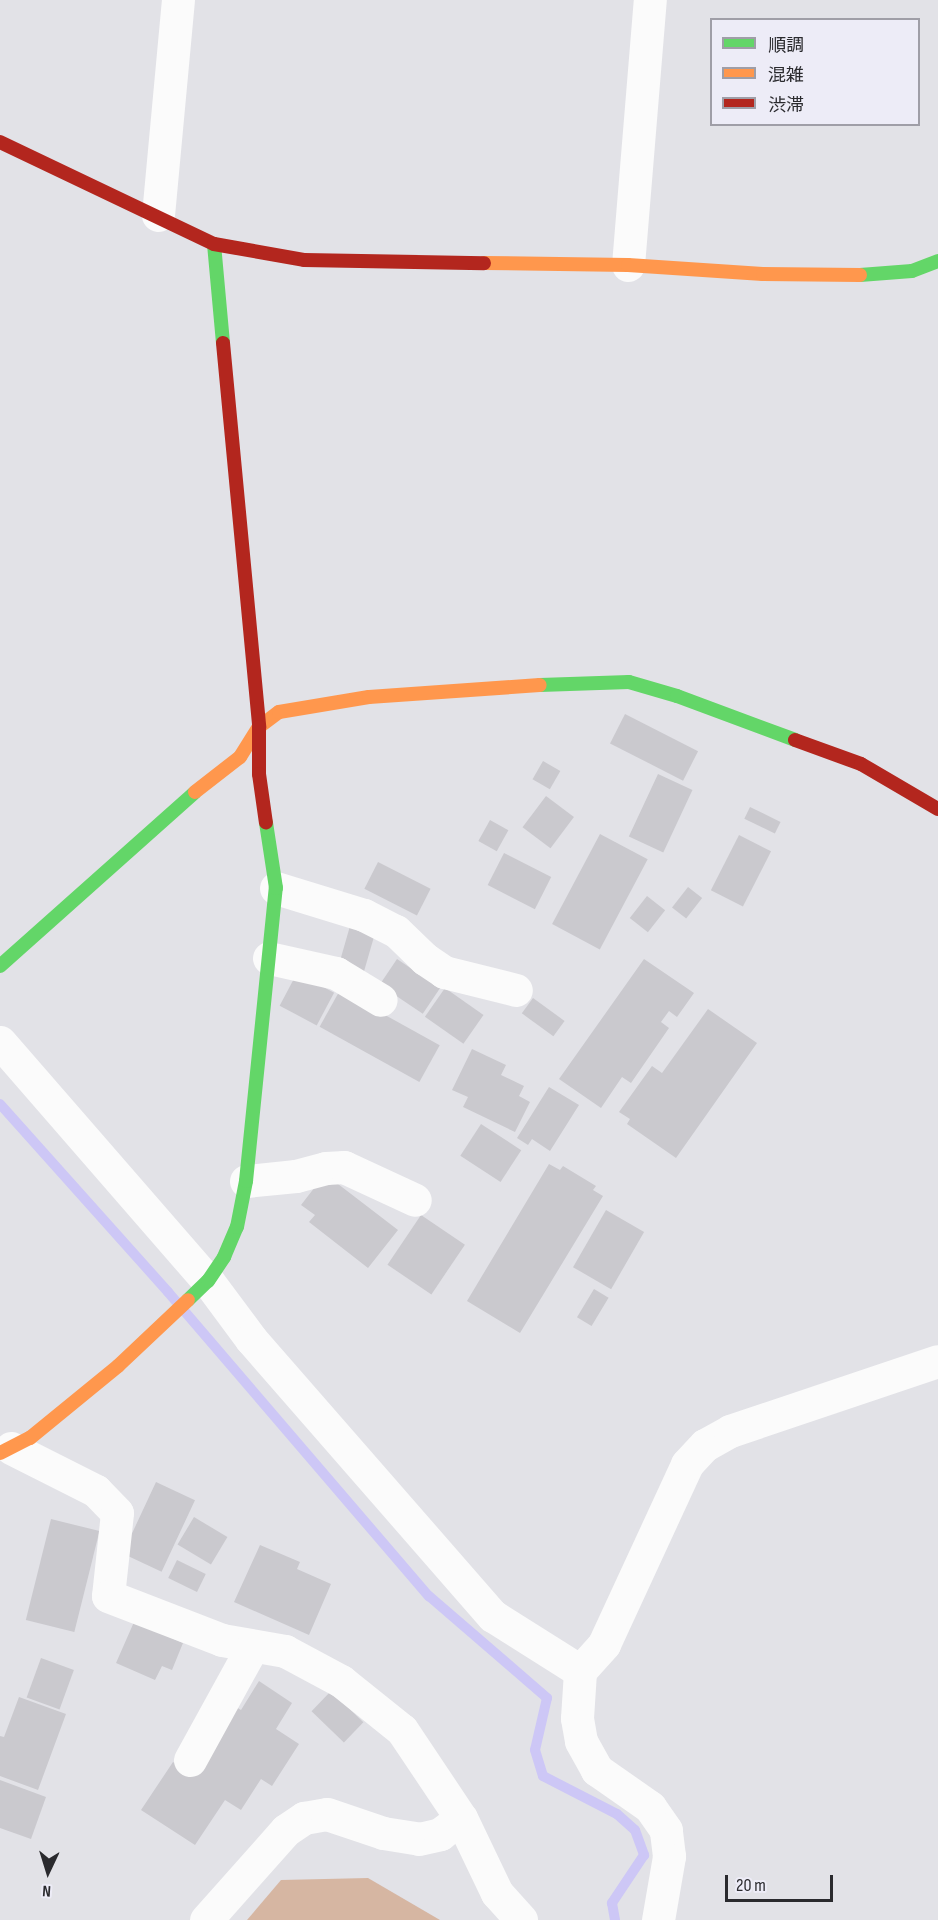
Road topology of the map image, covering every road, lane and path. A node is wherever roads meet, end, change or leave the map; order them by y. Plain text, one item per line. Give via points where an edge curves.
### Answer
1 (178, 0) edge
2 (650, 0) edge
3 (0, 142) edge
4 (158, 214) junction
5 (214, 244) junction
6 (938, 261) edge
7 (628, 265) junction
8 (259, 727) junction
9 (938, 809) edge
10 (276, 888) junction
11 (269, 958) junction
12 (0, 966) edge
13 (516, 990) dead end
14 (381, 1000) dead end
15 (0, 1042) edge
16 (246, 1181) junction
17 (415, 1200) dead end
18 (199, 1290) junction
19 (938, 1361) edge
20 (6, 1450) edge
21 (252, 1647) junction
22 (580, 1671) junction
23 (190, 1760) dead end
24 (461, 1818) junction
25 (206, 1920) edge
26 (521, 1920) edge
27 (658, 1920) edge

1 - 4 street
2 - 7 street
3 - 4 street
4 - 5 street
5 - 7 street via 304,260
5 - 8 street
6 - 7 street via 912,271 873,275 763,274
8 - 9 street via 279,712 369,697 629,682 861,764
8 - 10 street via 259,774
8 - 12 street via 240,757 198,789
10 - 11 street
10 - 13 street via 364,915 396,931 444,972
11 - 14 street via 336,973
11 - 16 street
15 - 18 street
16 - 17 street via 344,1167
16 - 18 street via 237,1227 224,1257
18 - 20 street via 118,1366 30,1438
18 - 22 street via 250,1339 492,1616
19 - 22 street via 730,1431 705,1445 687,1464 604,1644
20 - 21 street via 96,1491 117,1512 108,1596 222,1640
21 - 23 street
21 - 24 street via 285,1651 341,1681 402,1730
22 - 27 street via 577,1718 581,1741 597,1770 650,1807 666,1830 669,1856
24 - 25 street via 440,1834 419,1839 383,1833 327,1814 304,1818 286,1830
24 - 26 street via 496,1893

